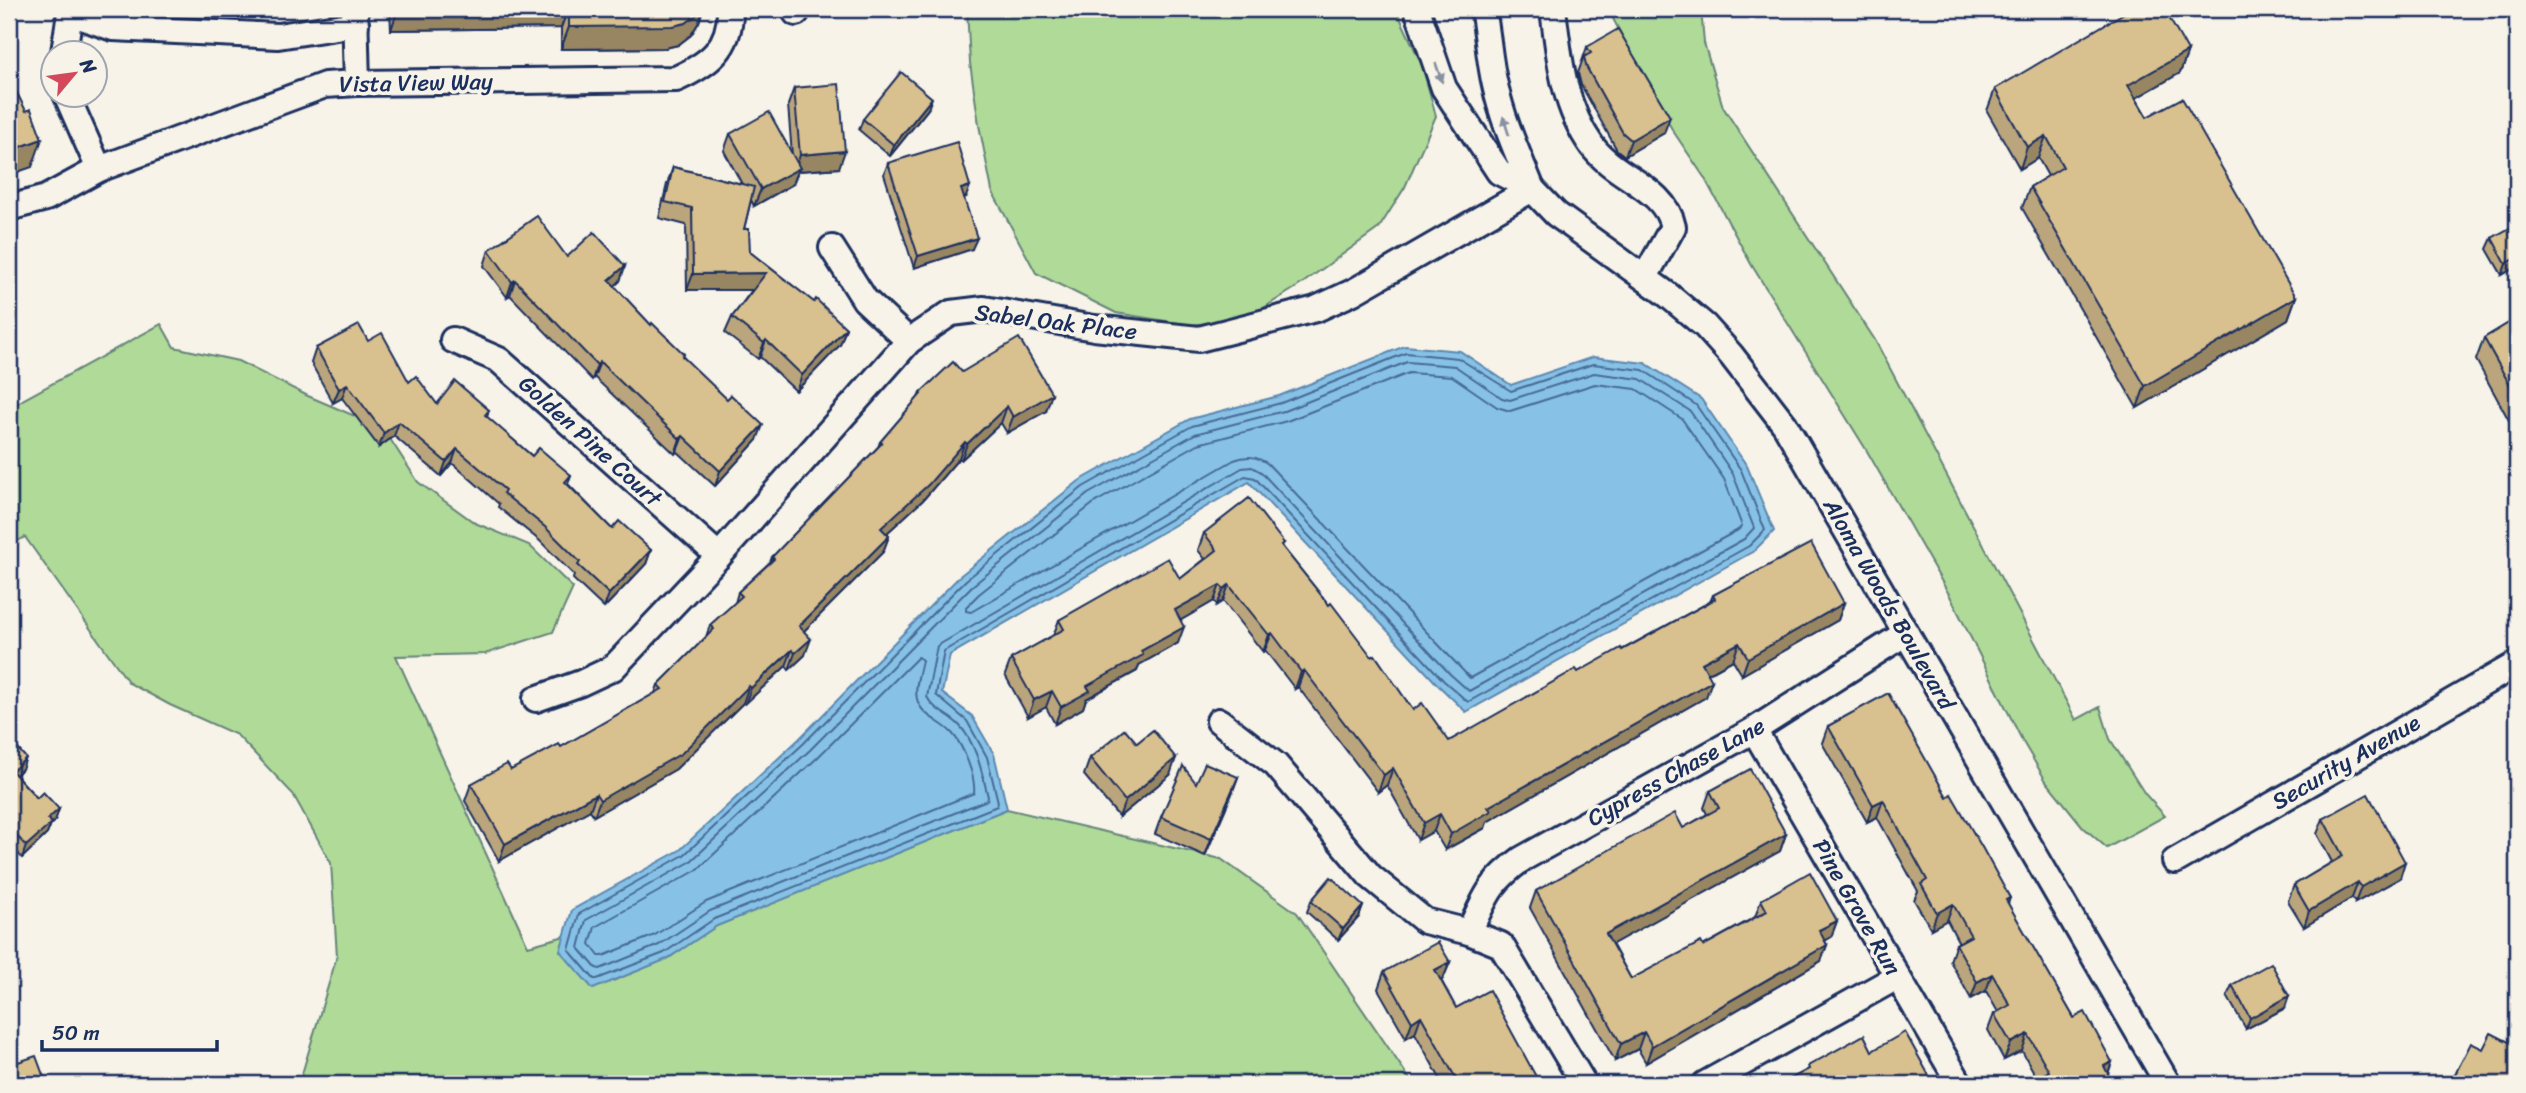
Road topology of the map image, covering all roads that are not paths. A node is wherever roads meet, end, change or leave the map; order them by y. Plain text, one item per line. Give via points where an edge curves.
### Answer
1 (730, 9) edge
2 (1418, 9) edge
3 (1483, 9) edge
4 (1553, 9) edge
5 (69, 11) edge
6 (356, 16) edge
7 (66, 38) edge
8 (357, 83) junction
9 (70, 108) edge
10 (88, 175) junction
11 (1532, 189) junction
12 (9, 208) edge
13 (832, 248) dead end
14 (1645, 277) junction
15 (453, 340) dead end
16 (909, 341) junction
17 (719, 556) junction
18 (1906, 633) junction
19 (2517, 663) edge
20 (536, 699) dead end
21 (1219, 721) dead end
22 (1754, 730) junction
23 (2175, 861) dead end
24 (1469, 932) junction
25 (1897, 977) junction
26 (1584, 1084) edge
27 (1706, 1084) edge
28 (1960, 1084) edge
29 (2168, 1084) edge

1 - 8 street, Vista View Way via 730,22 718,50 701,67 676,79
2 -> 11 street, Aloma Woods Boulevard via 1444,88 1499,172
11 -> 3 street, Aloma Woods Boulevard via 1500,105
4 - 14 street via 1563,83 1575,117 1606,162 1654,194 1671,218 1673,227
5 - 6 street via 113,27 278,36
5 - 7 street
6 - 8 street
8 - 10 street, Vista View Way via 325,85
9 - 10 street
10 - 12 street, Vista View Way via 46,198
11 - 14 street, Aloma Woods Boulevard via 1556,214
11 - 16 street, Sabel Oak Place via 1316,309 1199,338 1094,328 984,309 951,313
13 - 16 street via 865,300
14 - 18 street, Aloma Woods Boulevard via 1705,326 1785,425
15 - 17 street, Golden Pine Court via 499,360
16 - 17 street, Sabel Oak Place
17 - 20 street, Sabel Oak Place via 613,668
18 - 22 street, Cypress Chase Lane
18 - 29 street, Aloma Woods Boulevard
19 - 23 street, Security Avenue
21 - 24 street via 1276,765 1370,876 1425,921
22 - 24 street, Cypress Chase Lane via 1522,859 1491,885
22 - 25 street, Pine Grove Run
24 - 26 street via 1501,945
25 - 27 street
25 - 28 street, Pine Grove Run

